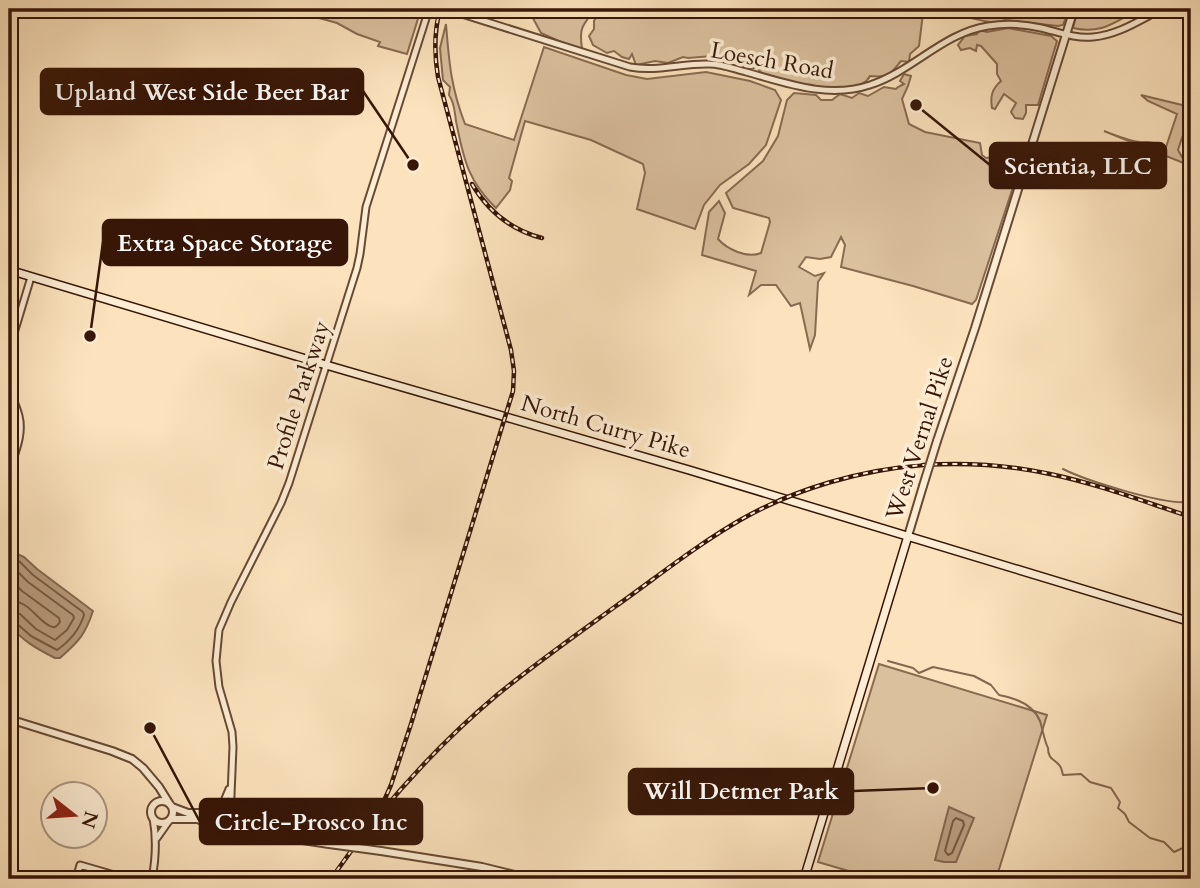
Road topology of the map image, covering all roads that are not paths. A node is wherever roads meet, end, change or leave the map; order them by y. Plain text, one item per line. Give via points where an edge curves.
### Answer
1 (429, 9) edge
2 (446, 9) edge
3 (1074, 9) edge
4 (1162, 9) edge
5 (1066, 34) junction
6 (9, 270) edge
7 (31, 277) junction
8 (9, 350) edge
9 (326, 365) junction
10 (9, 388) edge
11 (9, 472) edge
12 (908, 536) junction
13 (1191, 622) edge
14 (9, 719) edge
15 (230, 786) junction
16 (159, 787) junction
17 (155, 804) junction
18 (171, 805) junction
19 (218, 809) junction
20 (209, 813) junction
21 (153, 818) junction
22 (170, 820) junction
23 (230, 820) junction
24 (205, 822) junction
25 (223, 832) junction
26 (249, 832) junction
27 (156, 839) junction
28 (76, 879) edge
29 (152, 879) edge
30 (531, 879) edge
31 (804, 879) edge

1 - 9 street, Profile Parkway via 367,203 359,260
2 - 5 street, Loesch Road via 630,67 710,64 831,91 881,81 970,30 1016,24
3 - 5 street, West Vernal Pike
4 - 5 street, Loesch Road via 1102,36
5 - 12 street, West Vernal Pike, bridge
6 - 7 main road, North Curry Pike
7 - 8 street
7 - 9 main road, North Curry Pike
9 - 12 main road, North Curry Pike
9 - 15 street, Profile Parkway via 281,503 219,631 219,687 232,732
10 - 11 street via 19,415 20,435
12 - 13 main road, North Curry Pike
12 - 31 main road, West Vernal Pike
14 - 16 street via 132,759
15 - 19 street, Profile Parkway
15 - 23 street, Profile Parkway
16 - 17 street
16 - 18 street
17 - 18 street via 164,801
17 - 21 street
18 - 20 street via 188,814
18 - 22 street
19 - 20 street
19 - 23 street
20 - 24 street
21 - 22 street via 159,823
21 - 27 street
22 - 24 street
22 - 27 street
23 - 25 street
23 - 26 street
24 - 25 street via 212,832
25 - 26 street
26 - 30 street, bridge via 482,867
27 - 29 street
28 - 29 street via 80,865 118,876

